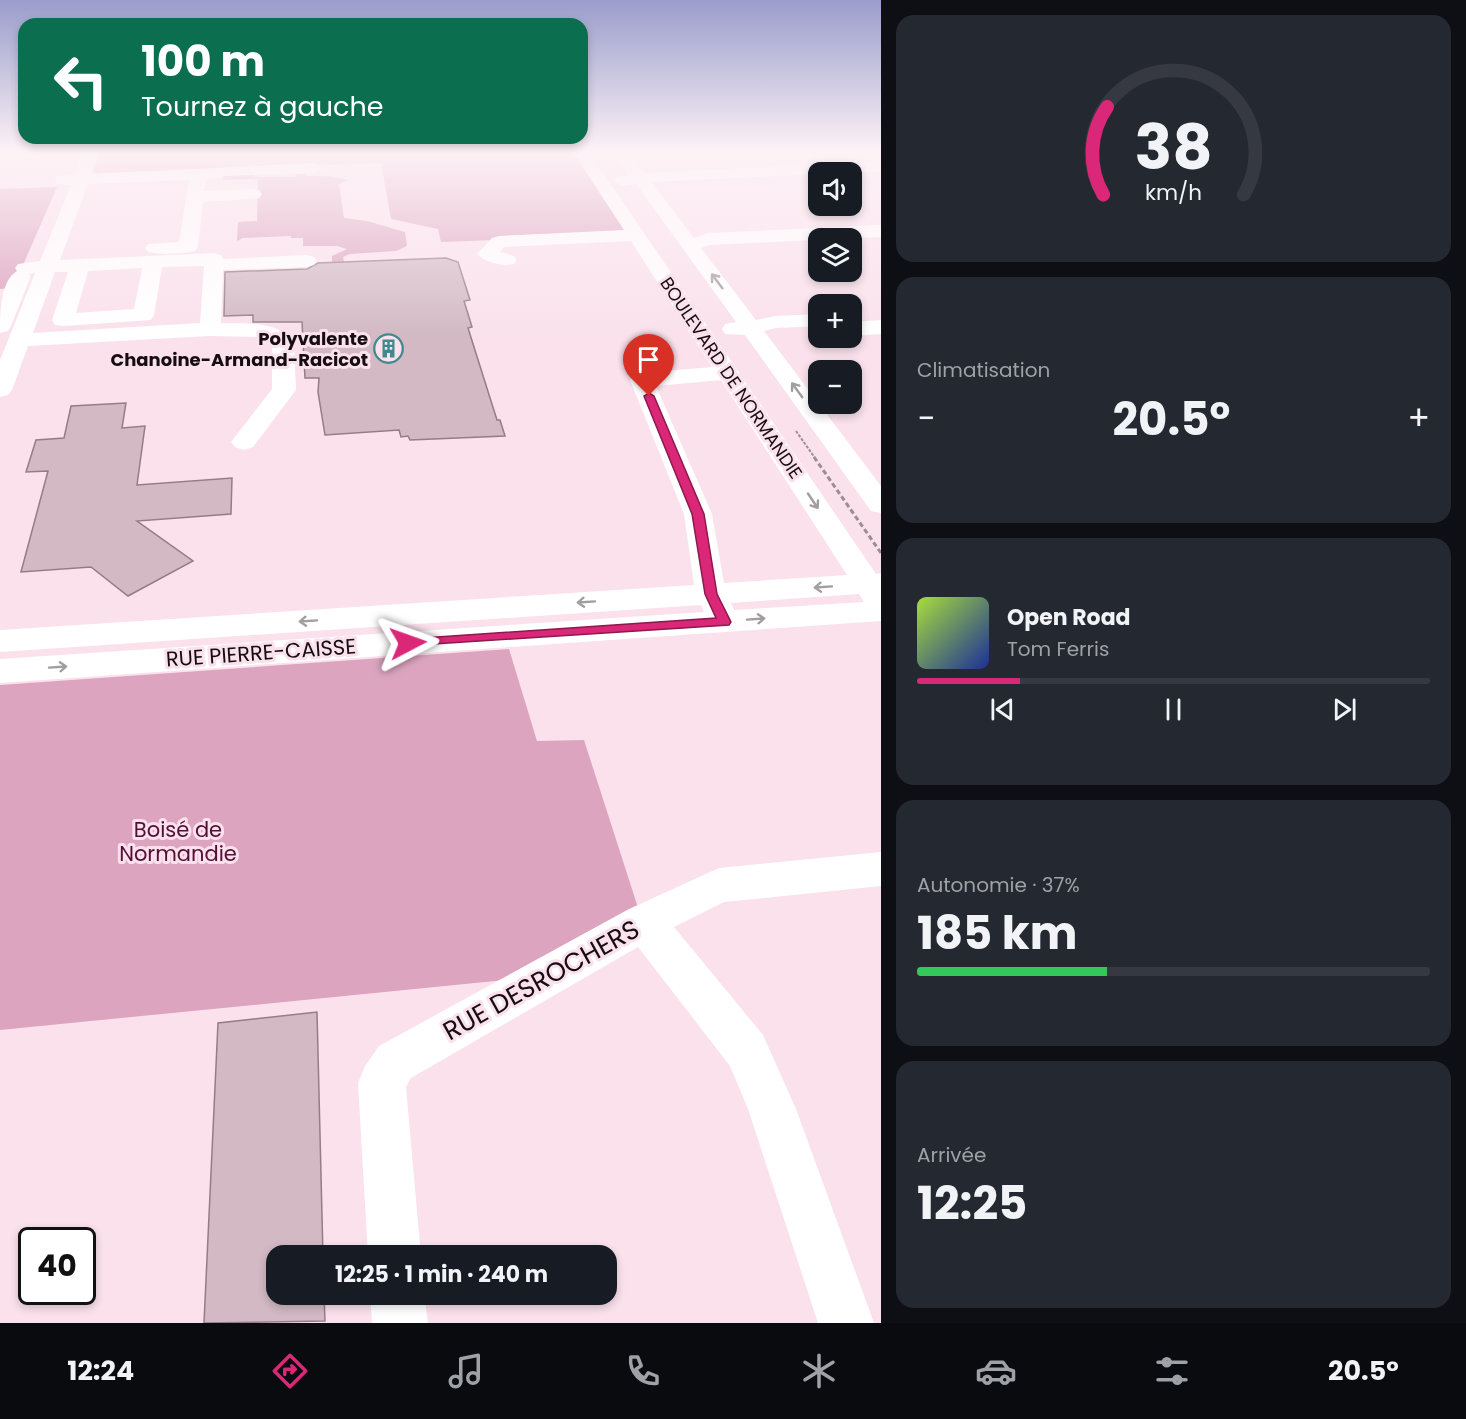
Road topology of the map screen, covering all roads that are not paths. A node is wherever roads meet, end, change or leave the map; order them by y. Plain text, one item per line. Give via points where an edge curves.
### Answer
1 (54, 214) edge
2 (193, 214) edge
3 (622, 214) edge
4 (666, 214) edge
5 (881, 231) edge
6 (881, 240) edge
7 (639, 241) junction
8 (862, 241) edge
9 (808, 244) edge
10 (690, 245) junction
11 (38, 257) junction
12 (307, 257) dead end
13 (507, 260) dead end
14 (214, 262) junction
15 (152, 269) junction
16 (77, 273) junction
17 (36, 298) junction
18 (12, 299) junction
19 (881, 316) edge
20 (862, 317) edge
21 (808, 321) edge
22 (0, 327) edge
23 (881, 327) edge
24 (752, 328) junction
25 (862, 328) edge
26 (210, 329) junction
27 (699, 330) junction
28 (808, 332) edge
29 (90, 336) junction
30 (43, 339) junction
31 (20, 340) junction
32 (84, 359) dead end
33 (35, 362) dead end
34 (727, 373) junction
35 (2, 378) edge
36 (244, 442) dead end
37 (881, 505) edge
38 (878, 595) edge
39 (718, 608) junction
40 (342, 633) junction
41 (0, 641) edge
42 (0, 671) edge
43 (881, 869) edge
44 (644, 922) junction
45 (393, 1245) edge
46 (399, 1305) edge
47 (400, 1323) edge
48 (846, 1323) edge

1 - 11 street
2 - 11 street via 188,247
3 - 7 street, BOULEVARD DE NORMANDIE
4 - 10 street, BOULEVARD DE NORMANDIE
5 - 10 street via 708,239
6 - 8 street
7 - 10 street
7 - 13 street via 499,242 487,255
7 - 27 street, BOULEVARD DE NORMANDIE
9 - 10 street via 715,249
24 -> 10 street, BOULEVARD DE NORMANDIE
11 - 16 street
11 - 17 street
11 - 18 street
12 - 14 street
14 - 15 street
14 - 26 street
15 - 16 street
15 - 16 street via 143,315 63,320
17 - 18 street
17 - 31 street
18 - 22 street
19 - 20 street
21 - 24 street
23 - 25 street
24 - 27 street
24 - 28 street
37 -> 24 street, BOULEVARD DE NORMANDIE
26 - 29 street
26 - 36 street via 263,331 283,342 284,390
27 - 34 street, BOULEVARD DE NORMANDIE
29 - 30 street
29 - 32 street
30 - 31 street
30 - 33 street
31 - 35 street
34 -> 38 street, BOULEVARD DE NORMANDIE
34 - 39 street via 642,380 698,514
38 - 39 street, RUE PIERRE-CAISSE
39 - 40 street, RUE PIERRE-CAISSE
40 -> 41 street, RUE PIERRE-CAISSE
42 -> 40 street, RUE PIERRE-CAISSE
43 - 44 street, RUE DESROCHERS via 719,885
44 - 45 street, RUE DESROCHERS via 395,1062 382,1083
44 - 48 street via 747,1051 772,1109
46 - 47 street

